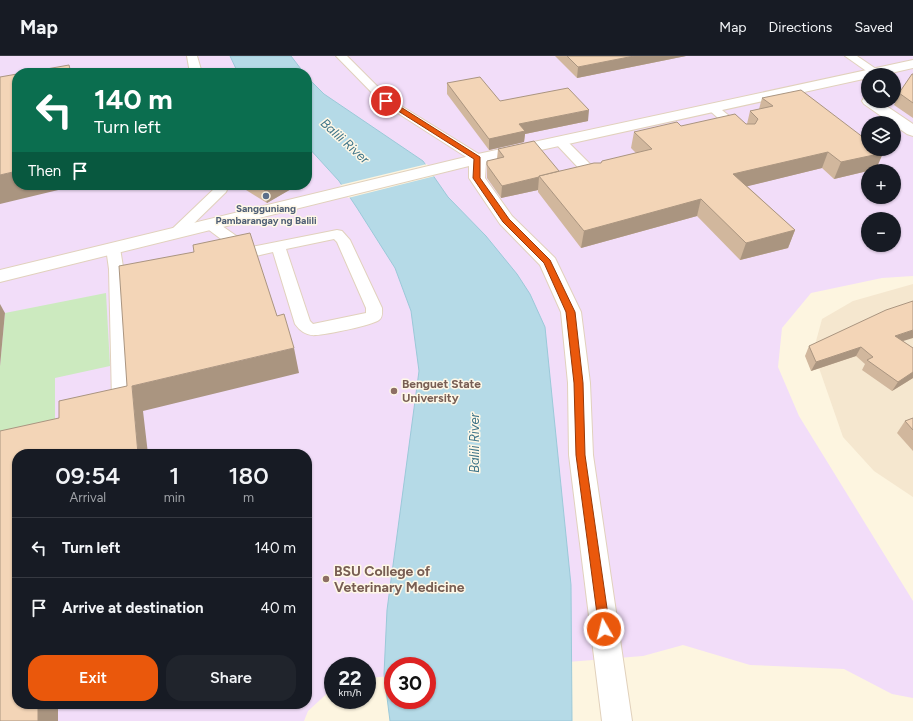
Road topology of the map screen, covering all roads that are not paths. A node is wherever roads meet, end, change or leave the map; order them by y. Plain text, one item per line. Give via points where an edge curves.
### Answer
1 (192, 56) edge
2 (341, 56) edge
3 (850, 56) edge
4 (913, 64) edge
5 (195, 68) edge
6 (868, 68) edge
7 (897, 68) edge
8 (861, 76) edge
9 (840, 81) junction
10 (861, 96) edge
11 (713, 108) junction
12 (878, 108) edge
13 (913, 131) edge
14 (746, 136) edge
15 (560, 141) junction
16 (468, 161) junction
17 (593, 175) edge
18 (220, 190) edge
19 (210, 224) junction
20 (176, 233) junction
21 (278, 246) junction
22 (112, 248) junction
23 (249, 252) junction
24 (219, 259) edge
25 (116, 269) junction
26 (152, 274) edge
27 (0, 276) edge
28 (121, 400) edge
29 (617, 721) edge

1 - 5 lane
2 - 16 lane via 386,101
3 - 6 lane
4 - 7 street
8 - 9 street
9 - 10 street
9 - 11 street
11 - 14 lane
11 - 15 street
12 - 13 street
15 - 16 street
15 - 17 lane
16 - 19 street
16 - 29 street via 506,220 548,262 571,312 578,383 580,455
18 - 20 lane
19 - 20 street
19 - 23 lane
20 - 22 street
21 - 21 lane via 337,234 340,236 374,308 374,316 316,330 309,329 303,324
21 - 23 lane
22 - 25 lane
22 - 27 street
23 - 24 lane
25 - 26 lane via 134,275
25 - 28 lane

